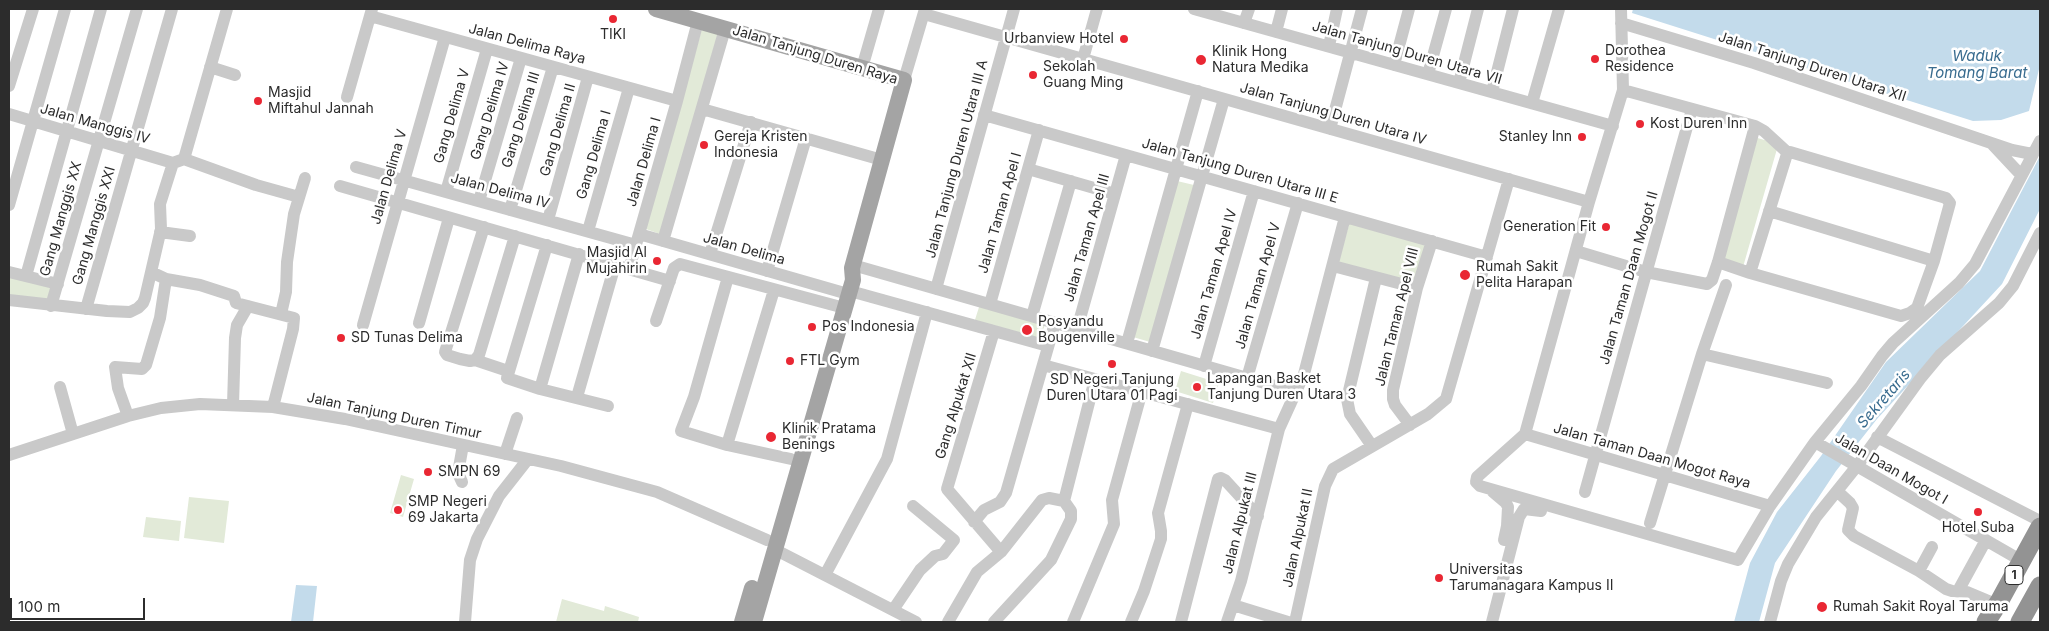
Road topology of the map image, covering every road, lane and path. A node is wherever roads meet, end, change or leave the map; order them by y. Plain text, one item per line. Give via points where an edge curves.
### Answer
1 (33, 9) edge
2 (65, 9) edge
3 (101, 9) edge
4 (137, 9) edge
5 (172, 9) edge
6 (227, 9) edge
7 (660, 9) edge
8 (1014, 9) edge
9 (1097, 9) edge
10 (1194, 9) edge
11 (1248, 9) edge
12 (1282, 9) edge
13 (1337, 9) edge
14 (1362, 9) edge
15 (1409, 9) edge
16 (1446, 9) edge
17 (1478, 9) edge
18 (1513, 9) edge
19 (1559, 9) edge
20 (1621, 9) edge
21 (875, 10) edge
22 (924, 11) edge
23 (1213, 11) edge
24 (371, 13) edge
25 (698, 21) junction
26 (1621, 22) junction
27 (1244, 23) junction
28 (725, 28) junction
29 (1276, 32) junction
30 (445, 37) junction
31 (1006, 37) junction
32 (1329, 46) junction
33 (487, 49) junction
34 (1351, 52) junction
35 (521, 58) junction
36 (1084, 59) junction
37 (1394, 65) junction
38 (210, 67) junction
39 (553, 67) junction
40 (862, 68) junction
41 (1428, 74) junction
42 (235, 75) dead end
43 (588, 77) junction
44 (904, 80) junction
45 (1459, 83) junction
46 (9, 86) edge
47 (629, 88) junction
48 (1623, 90) junction
49 (1198, 92) junction
50 (1492, 92) junction
51 (347, 97) dead end
52 (1224, 99) junction
53 (677, 101) junction
54 (1532, 103) junction
55 (702, 109) junction
56 (1692, 109) junction
57 (9, 114) edge
58 (984, 115) junction
59 (33, 121) junction
60 (751, 122) junction
61 (1613, 126) junction
62 (1755, 126) junction
63 (1330, 129) junction
64 (1039, 130) junction
65 (67, 131) junction
66 (806, 138) junction
67 (100, 141) junction
68 (2040, 141) edge
69 (1992, 144) junction
70 (131, 150) junction
71 (1789, 152) junction
72 (2032, 154) junction
73 (1126, 155) junction
74 (882, 160) junction
75 (179, 161) junction
76 (356, 167) dead end
77 (1028, 169) junction
78 (1176, 169) junction
79 (2021, 174) junction
80 (1202, 177) junction
81 (305, 178) dead end
82 (1509, 179) junction
83 (404, 180) junction
84 (1071, 181) junction
85 (340, 186) dead end
86 (1254, 191) junction
87 (446, 192) junction
88 (1116, 194) junction
89 (299, 197) junction
90 (478, 201) junction
91 (1589, 202) junction
92 (397, 203) junction
93 (1298, 203) junction
94 (9, 205) edge
95 (510, 210) junction
96 (1769, 211) junction
97 (1345, 217) junction
98 (449, 218) junction
99 (548, 220) junction
100 (484, 227) junction
101 (588, 231) junction
102 (160, 232) junction
103 (2040, 233) edge
104 (190, 236) dead end
105 (515, 236) junction
106 (638, 240) junction
107 (663, 241) junction
108 (1432, 241) junction
109 (547, 246) junction
110 (1576, 251) junction
111 (579, 254) junction
112 (710, 254) junction
113 (1487, 257) junction
114 (1934, 261) junction
115 (1718, 262) junction
116 (615, 265) junction
117 (1333, 266) junction
118 (853, 267) junction
119 (629, 269) junction
120 (767, 271) junction
121 (9, 272) edge
122 (151, 272) junction
123 (1646, 272) junction
124 (1750, 273) junction
125 (26, 276) junction
126 (728, 277) junction
127 (1376, 278) junction
128 (166, 279) junction
129 (670, 281) junction
130 (58, 284) junction
131 (1726, 285) dead end
132 (1417, 288) junction
133 (936, 289) junction
134 (774, 290) junction
135 (842, 297) junction
136 (145, 298) junction
137 (9, 300) edge
138 (162, 304) junction
139 (990, 304) junction
140 (51, 306) junction
141 (248, 306) junction
142 (86, 309) junction
143 (927, 312) junction
144 (281, 314) junction
145 (1032, 316) junction
146 (656, 322) dead end
147 (419, 323) dead end
148 (1054, 323) junction
149 (363, 325) dead end
150 (1077, 329) junction
151 (994, 331) junction
152 (1127, 344) junction
153 (1048, 346) junction
154 (1152, 351) junction
155 (1702, 354) junction
156 (475, 360) junction
157 (1043, 365) junction
158 (1204, 366) junction
159 (508, 371) junction
160 (1247, 378) junction
161 (1095, 379) junction
162 (1827, 383) dead end
163 (60, 387) dead end
164 (540, 389) junction
165 (1142, 392) junction
166 (1296, 392) junction
167 (577, 398) junction
168 (232, 404) junction
169 (1188, 404) junction
170 (608, 406) dead end
171 (273, 407) junction
172 (128, 416) junction
173 (517, 418) dead end
174 (1410, 425) junction
175 (1279, 430) junction
176 (73, 434) junction
177 (1524, 434) junction
178 (1877, 437) junction
179 (1819, 444) junction
180 (463, 445) junction
181 (727, 445) junction
182 (1372, 446) junction
183 (505, 454) junction
184 (1596, 455) junction
185 (9, 456) edge
186 (528, 459) junction
187 (791, 459) junction
188 (1854, 464) junction
189 (1666, 475) junction
190 (462, 482) dead end
191 (1481, 486) junction
192 (1836, 491) junction
193 (1585, 492) dead end
194 (1064, 502) junction
195 (913, 506) dead end
196 (1770, 506) junction
197 (1258, 516) junction
198 (1590, 519) junction
199 (2040, 521) edge
200 (974, 522) junction
201 (1650, 523) dead end
202 (2040, 527) edge
203 (1986, 540) junction
204 (770, 545) junction
205 (1932, 547) dead end
206 (1001, 552) junction
207 (2022, 561) junction
208 (1919, 571) junction
209 (825, 575) junction
210 (2040, 586) edge
211 (1958, 591) junction
212 (1233, 604) junction
213 (1998, 605) junction
214 (893, 610) junction
215 (466, 622) edge
216 (742, 622) edge
217 (754, 622) edge
218 (916, 622) edge
219 (948, 622) edge
220 (994, 622) edge
221 (1073, 622) edge
222 (1132, 622) edge
223 (1181, 622) edge
224 (1227, 622) edge
225 (1288, 622) edge
226 (1295, 622) edge
227 (1484, 622) edge
228 (1492, 622) edge
229 (1770, 622) edge
230 (1986, 622) edge
231 (2020, 622) edge

1 - 46 street
2 - 59 street
3 - 65 street
4 - 67 street, Gang Manggis XX
5 - 70 street, Gang Manggis XXI
6 - 38 street
7 - 25 main road, Jalan Tanjung Duren Raya
8 - 31 street, Jalan Tanjung Duren Utara III A
9 - 36 street
10 - 23 street, Jalan Tanjung Duren Utara VII
11 - 27 street
12 - 29 street
13 - 32 street
14 - 34 street
15 - 37 street
16 - 41 street
17 - 45 street
18 - 50 street
19 - 54 street
20 - 26 street
21 - 40 street
22 - 31 street, Jalan Tanjung Duren Utara IV
22 - 44 street
23 - 27 street, Jalan Tanjung Duren Utara VII
24 - 30 street, Jalan Delima Raya
24 - 51 street
25 - 28 main road, Jalan Tanjung Duren Raya
25 - 53 street, Jalan Delima I
26 - 48 street
26 - 69 street, Jalan Tanjung Duren Utara XII via 1763,66
27 - 29 street, Jalan Tanjung Duren Utara VII
28 - 40 main road, Jalan Tanjung Duren Raya
28 - 55 street
29 - 32 street, Jalan Tanjung Duren Utara VII
30 - 33 street, Jalan Delima Raya
30 - 83 street, Jalan Delima V
31 - 36 street, Jalan Tanjung Duren Utara IV
31 - 58 street, Jalan Tanjung Duren Utara III A
32 - 34 street, Jalan Tanjung Duren Utara VII
33 - 35 street, Jalan Delima Raya
33 - 87 street, Gang Delima V
34 - 37 street, Jalan Tanjung Duren Utara VII
34 - 63 street
35 - 39 street, Jalan Delima Raya
35 - 90 street, Gang Delima IV
36 - 49 street, Jalan Tanjung Duren Utara IV
37 - 41 street, Jalan Tanjung Duren Utara VII
38 - 42 street
38 - 75 street
39 - 43 street, Jalan Delima Raya
39 - 95 street, Gang Delima III
40 - 44 main road, Jalan Tanjung Duren Raya
41 - 45 street, Jalan Tanjung Duren Utara VII
43 - 47 street, Jalan Delima Raya
43 - 99 street, Gang Delima II
44 - 74 main road, Jalan Tanjung Duren Raya
45 - 50 street, Jalan Tanjung Duren Utara VII
47 - 53 street, Jalan Delima Raya
47 - 101 street, Gang Delima I
48 - 56 street
48 - 61 street
49 - 52 street, Jalan Tanjung Duren Utara IV
49 - 78 street
50 - 54 street, Jalan Tanjung Duren Utara VII
52 - 63 street, Jalan Tanjung Duren Utara IV
52 - 80 street
53 - 106 street, Jalan Delima I
54 - 61 street, Jalan Tanjung Duren Utara VII
55 - 60 street
55 - 107 street
56 - 62 street
56 - 123 street, Jalan Taman Daan Mogot II
57 - 59 street, Jalan Manggis IV
58 - 64 street, Jalan Tanjung Duren Utara III E
58 - 133 street, Jalan Tanjung Duren Utara III A
59 - 65 street, Jalan Manggis IV
59 - 94 street
60 - 66 street
60 - 112 street
61 - 91 street
62 - 71 street
62 - 115 street
63 - 82 street, Jalan Tanjung Duren Utara IV
64 - 73 street, Jalan Tanjung Duren Utara III E
64 - 77 street, Jalan Taman Apel I
65 - 67 street, Jalan Manggis IV
65 - 125 street
66 - 74 street
66 - 120 street
67 - 70 street, Jalan Manggis IV
67 - 130 street, Gang Manggis XX
68 - 72 street
69 - 72 street, Jalan Tanjung Duren Utara XII
69 - 79 street, Jalan Tanjung Duren Utara XII
70 - 75 street, Jalan Manggis IV
70 - 142 street, Gang Manggis XXI
71 - 96 street
71 - 114 street via 1946,198 1950,208
72 - 79 street
73 - 78 street, Jalan Tanjung Duren Utara III E
73 - 88 street, Jalan Taman Apel III
74 - 118 main road, Jalan Tanjung Duren Raya
75 - 89 street, Jalan Manggis IV
75 - 102 street via 160,204
76 - 83 street, Jalan Delima IV
77 - 84 street
77 - 139 street, Jalan Taman Apel I
78 - 80 street, Jalan Tanjung Duren Utara III E
78 - 152 street
79 - 179 street via 1967,275 1893,343
80 - 86 street, Jalan Tanjung Duren Utara III E
80 - 154 street
81 - 89 street
82 - 91 street, Jalan Tanjung Duren Utara IV
82 - 113 street
83 - 87 street, Jalan Delima IV
83 - 92 street, Jalan Delima V
84 - 88 street
84 - 145 street
85 - 92 street
86 - 93 street, Jalan Tanjung Duren Utara III E
86 - 158 street, Jalan Taman Apel IV
87 - 90 street, Jalan Delima IV
88 - 150 street, Jalan Taman Apel III
89 - 144 street
90 - 95 street, Jalan Delima IV
91 - 110 street
92 - 98 street
92 - 149 street, Jalan Delima V
93 - 97 street, Jalan Tanjung Duren Utara III E
93 - 160 street, Jalan Taman Apel V
95 - 99 street, Jalan Delima IV
96 - 114 street
96 - 124 street
97 - 108 street, Jalan Tanjung Duren Utara III E
97 - 117 street, Jalan Alpukat III
98 - 100 street
98 - 147 street
99 - 101 street, Jalan Delima IV
100 - 105 street
100 - 156 street via 445,352
101 - 106 street, Jalan Delima IV
102 - 104 street
102 - 122 street
103 - 178 street via 2012,286 1999,303 1940,355
105 - 109 street
105 - 156 street via 479,356
106 - 107 street, Jalan Delima
106 - 119 street, Jalan Delima I
107 - 112 street, Jalan Delima
108 - 113 street, Jalan Tanjung Duren Utara III E
108 - 132 street, Jalan Taman Apel VIII
109 - 111 street
109 - 159 street
110 - 123 street
110 - 177 street
111 - 116 street
111 - 164 street
112 - 120 street, Jalan Delima
113 - 174 street via 1446,398
114 - 124 street via 1917,308 1901,316
115 - 123 street via 1712,280 1707,284
115 - 124 street
116 - 119 street
116 - 167 street
117 - 127 street
117 - 166 street, Jalan Alpukat III via 1304,374
118 - 133 street
118 - 135 main road, Jalan Tanjung Duren Raya via 846,277
119 - 129 street
120 - 135 street, Jalan Delima
121 - 125 street
122 - 128 street
122 - 136 street
123 - 184 street, Jalan Taman Daan Mogot II
125 - 130 street
126 - 129 street via 678,265
126 - 134 street
126 - 181 street via 694,397 680,428 682,432
127 - 132 street
127 - 182 street via 1348,399 1350,414
128 - 138 street
128 - 141 street via 234,296 234,302
129 - 146 street
130 - 140 street, Gang Manggis XX
131 - 155 street
132 - 174 street, Jalan Taman Apel VIII via 1393,399
133 - 139 street
134 - 135 street
134 - 181 street
135 - 143 street
135 - 187 main road, Jalan Tanjung Duren Raya
135 - 204 main road, Jalan Tanjung Duren Raya
136 - 138 street
136 - 142 street via 138,308 130,312
137 - 140 street
138 - 172 street via 146,365 142,370 115,367
139 - 145 street
140 - 142 street
141 - 144 street
141 - 168 street via 237,326 235,338
143 - 151 street
143 - 209 street via 887,459
144 - 171 street via 293,317 294,324
145 - 148 street
148 - 150 street
148 - 153 street
150 - 152 street
151 - 153 street
151 - 200 street, Gang Alpukat XII via 947,489
152 - 154 street
153 - 157 street
154 - 158 street
155 - 162 street
155 - 189 street
156 - 159 street
157 - 161 street
157 - 200 street via 1003,498 984,510
158 - 160 street
159 - 164 street via 508,378
160 - 166 street
161 - 165 street
161 - 194 street
163 - 176 street
164 - 167 street
165 - 169 street
165 - 221 street via 1112,500 1114,524
166 - 175 street, Jalan Alpukat III
167 - 170 street
168 - 171 street, Jalan Tanjung Duren Timur
168 - 172 street, Jalan Tanjung Duren Timur via 162,408
169 - 175 street
169 - 222 street via 1158,514 1161,538
171 - 180 street, Jalan Tanjung Duren Timur
172 - 176 street, Jalan Tanjung Duren Timur
173 - 183 street
174 - 182 street
175 - 197 street, Jalan Alpukat III
176 - 185 street, Jalan Tanjung Duren Timur
177 - 184 street, Jalan Taman Daan Mogot Raya
177 - 191 street via 1477,477
178 - 188 street
178 - 199 street via 1995,504
179 - 188 street, Jalan Daan Mogot I
179 - 196 street, Jalan Daan Mogot I
180 - 183 street, Jalan Tanjung Duren Timur
180 - 190 street via 458,473
181 - 187 street
182 - 226 street, Jalan Alpukat II via 1338,464 1325,486
183 - 186 street, Jalan Tanjung Duren Timur
184 - 189 street, Jalan Taman Daan Mogot Raya
184 - 193 street, Jalan Taman Daan Mogot II
186 - 204 street, Jalan Tanjung Duren Timur via 657,492
186 - 215 street via 500,496 477,539 470,560
187 - 204 main road, Jalan Tanjung Duren Raya
188 - 192 street
188 - 203 street, Jalan Daan Mogot I
189 - 196 street, Jalan Taman Daan Mogot Raya
189 - 201 street
191 - 198 street
191 - 227 street via 1506,503 1509,513
192 - 208 street via 1853,508 1848,530 1854,536
192 - 229 street via 1788,564
194 - 206 street via 1049,498 1042,500
194 - 220 street via 1071,511 1071,519 1051,560
195 - 214 street via 954,540 942,554 922,567
196 - 198 street, Jalan Daan Mogot I via 1738,560
197 - 212 street, Jalan Alpukat III
197 - 223 street via 1226,480 1218,479
198 - 228 street via 1528,508 1522,512
200 - 206 street
202 - 207 highway, 1
203 - 207 street, Jalan Daan Mogot I
203 - 211 street
204 - 209 street, Jalan Tanjung Duren Timur
204 - 216 main road, Jalan Tanjung Duren Raya
204 - 217 main road, Jalan Tanjung Duren Raya
205 - 208 street
206 - 219 street via 978,572
207 - 213 highway, 1
208 - 211 street via 1946,589
209 - 214 street, Jalan Tanjung Duren Timur
210 - 231 highway, 1
211 - 213 street
212 - 224 street, Jalan Alpukat III
212 - 225 street
213 - 230 highway, 1
214 - 218 street, Jalan Tanjung Duren Timur

